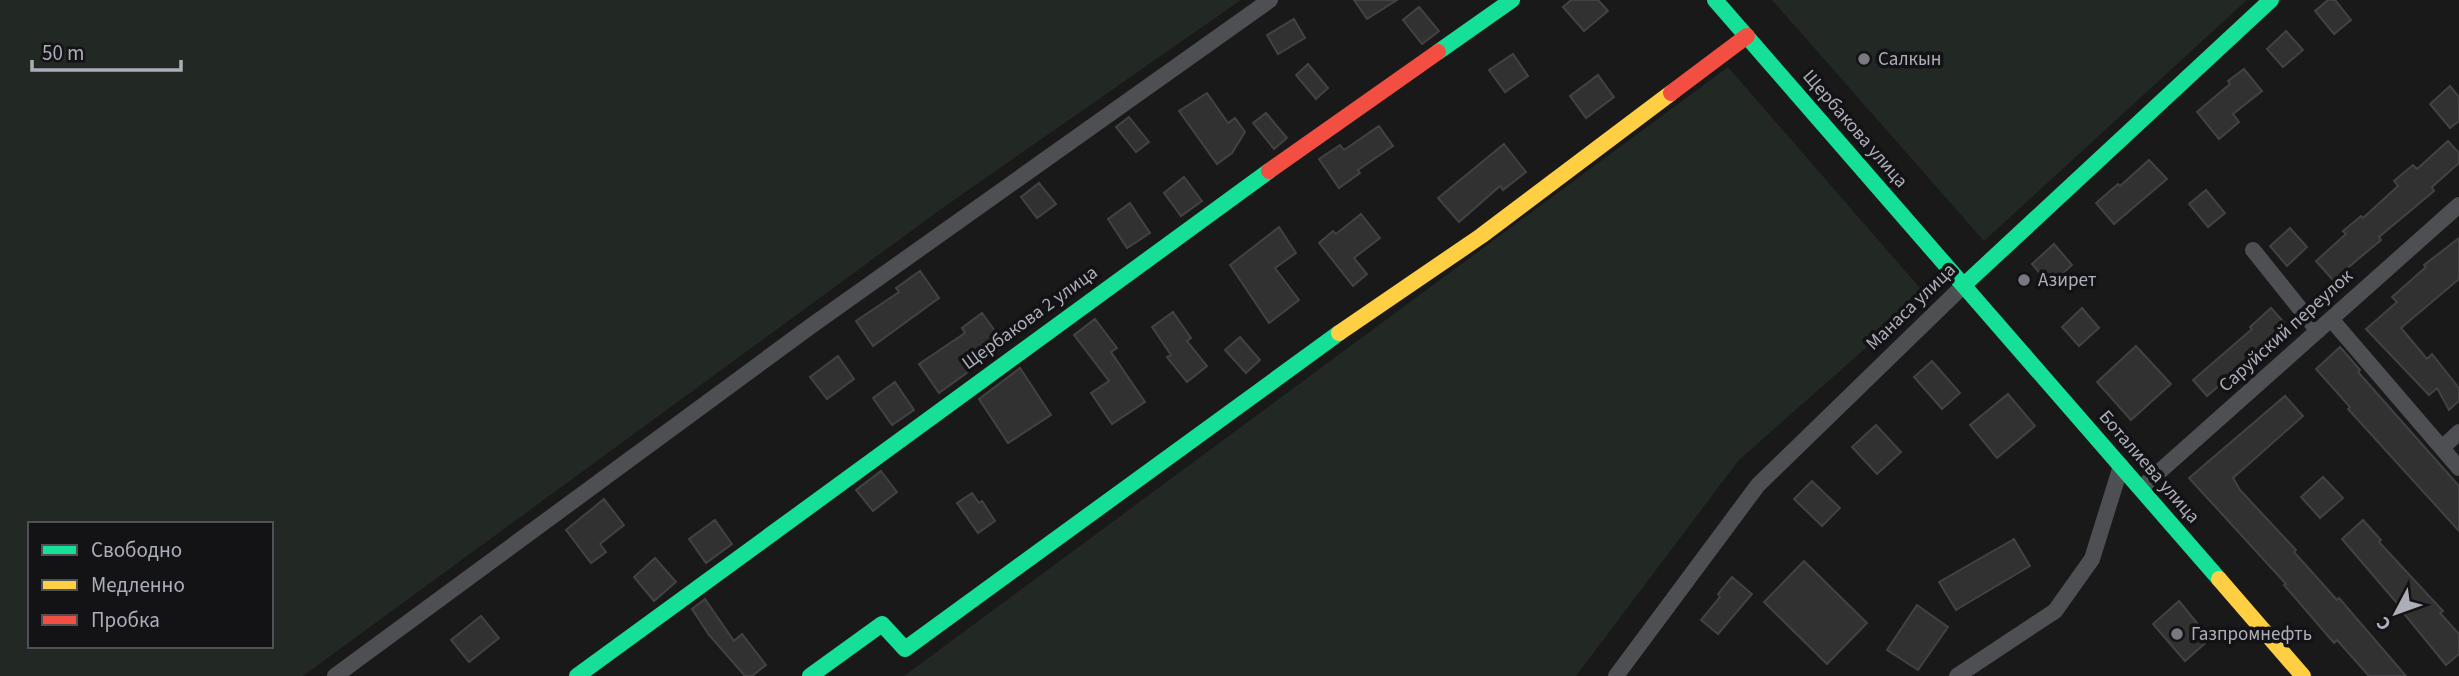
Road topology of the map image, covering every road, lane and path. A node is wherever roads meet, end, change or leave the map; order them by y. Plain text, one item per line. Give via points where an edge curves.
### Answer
1 (1270, 0) edge
2 (1512, 0) edge
3 (1715, 0) edge
4 (2271, 0) edge
5 (1747, 36) junction
6 (2459, 205) edge
7 (2253, 250) dead end
8 (1964, 285) junction
9 (2331, 319) junction
10 (2318, 331) junction
11 (2459, 432) edge
12 (2442, 448) junction
13 (2121, 466) junction
14 (2459, 468) edge
15 (2140, 488) junction
16 (335, 676) edge
17 (577, 676) edge
18 (810, 676) edge
19 (1616, 676) edge
20 (1957, 676) edge
21 (2304, 676) edge

1 - 16 street via 811,326
2 - 17 street, Щербакова 2 улица via 1221,204
3 - 5 street, Щербакова улица
4 - 8 street, Манаса улица
5 - 8 street, Щербакова улица
5 - 18 street via 1481,236 1212,424 905,649 882,624
6 - 9 street, Саруйский переулок
7 - 10 street
8 - 13 street, Боталиева улица
8 - 19 street, Манаса улица via 1758,485
9 - 10 street, Саруйский переулок
9 - 12 street
10 - 15 street, Саруйский переулок
11 - 12 street
12 - 14 street
13 - 15 street, Боталиева улица
13 - 20 street via 2092,559 2055,611
15 - 21 street, Боталиева улица

